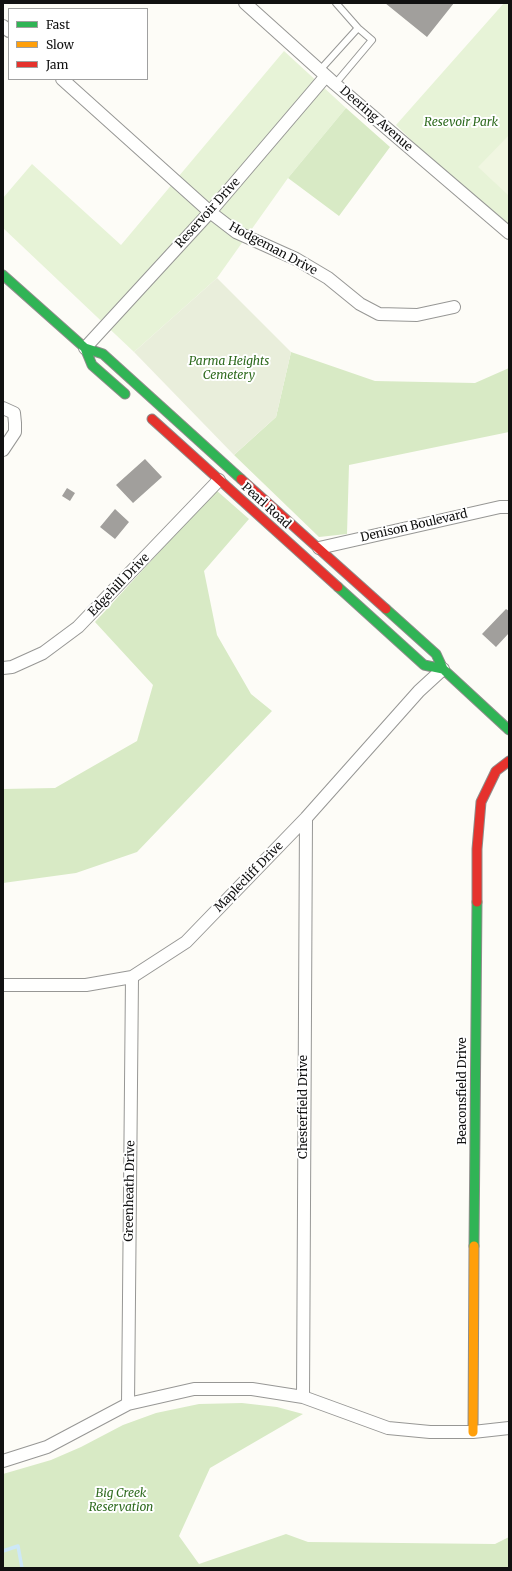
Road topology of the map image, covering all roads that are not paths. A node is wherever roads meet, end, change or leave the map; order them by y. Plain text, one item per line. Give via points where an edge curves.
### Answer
1 (245, 3) edge
2 (336, 3) edge
3 (358, 28) junction
4 (327, 77) junction
5 (63, 80) edge
6 (210, 212) junction
7 (509, 233) edge
8 (3, 274) edge
9 (454, 307) dead end
10 (85, 348) junction
11 (133, 401) dead end
12 (3, 408) edge
13 (144, 412) dead end
14 (3, 450) edge
15 (219, 480) junction
16 (509, 507) edge
17 (319, 548) junction
18 (3, 668) edge
19 (442, 669) junction
20 (509, 730) edge
21 (509, 761) edge
22 (306, 818) junction
23 (132, 977) junction
24 (3, 985) edge
25 (302, 1397) junction
26 (128, 1404) junction
27 (509, 1428) edge
28 (473, 1432) junction
29 (3, 1461) edge

1 - 4 street, Deering Avenue
2 - 3 lane
3 - 4 lane
3 - 4 lane via 372,40
4 - 6 street, Reservoir Drive
4 - 7 street, Deering Avenue
5 - 6 street, Hodgeman Drive
6 - 9 street, Hodgeman Drive via 236,232 296,259 328,278 360,304 379,314 417,314
6 - 10 street, Reservoir Drive
8 - 10 main road, Pearl Road
10 - 11 main road, Pearl Road via 92,365
10 - 17 main road, Pearl Road via 103,354
12 - 14 street via 14,413 16,423 16,432
13 - 15 main road, Pearl Road
15 - 18 street, Edgehill Drive via 78,627 43,653 12,667
15 - 19 main road, Pearl Road via 424,665
16 - 17 street, Denison Boulevard
17 - 19 main road, Pearl Road via 436,654
19 - 20 main road, Pearl Road
19 - 22 street, Maplecliff Drive via 419,691
21 - 28 main road, Beaconsfield Drive via 496,771 480,802 477,849
22 - 23 street, Maplecliff Drive via 186,942
22 - 25 street, Chesterfield Drive
23 - 24 street, Maplecliff Drive via 86,985
23 - 26 street, Greenheath Drive
25 - 26 street via 252,1389 194,1389
25 - 28 street via 388,1428 430,1432
26 - 29 street via 47,1447
27 - 28 street

